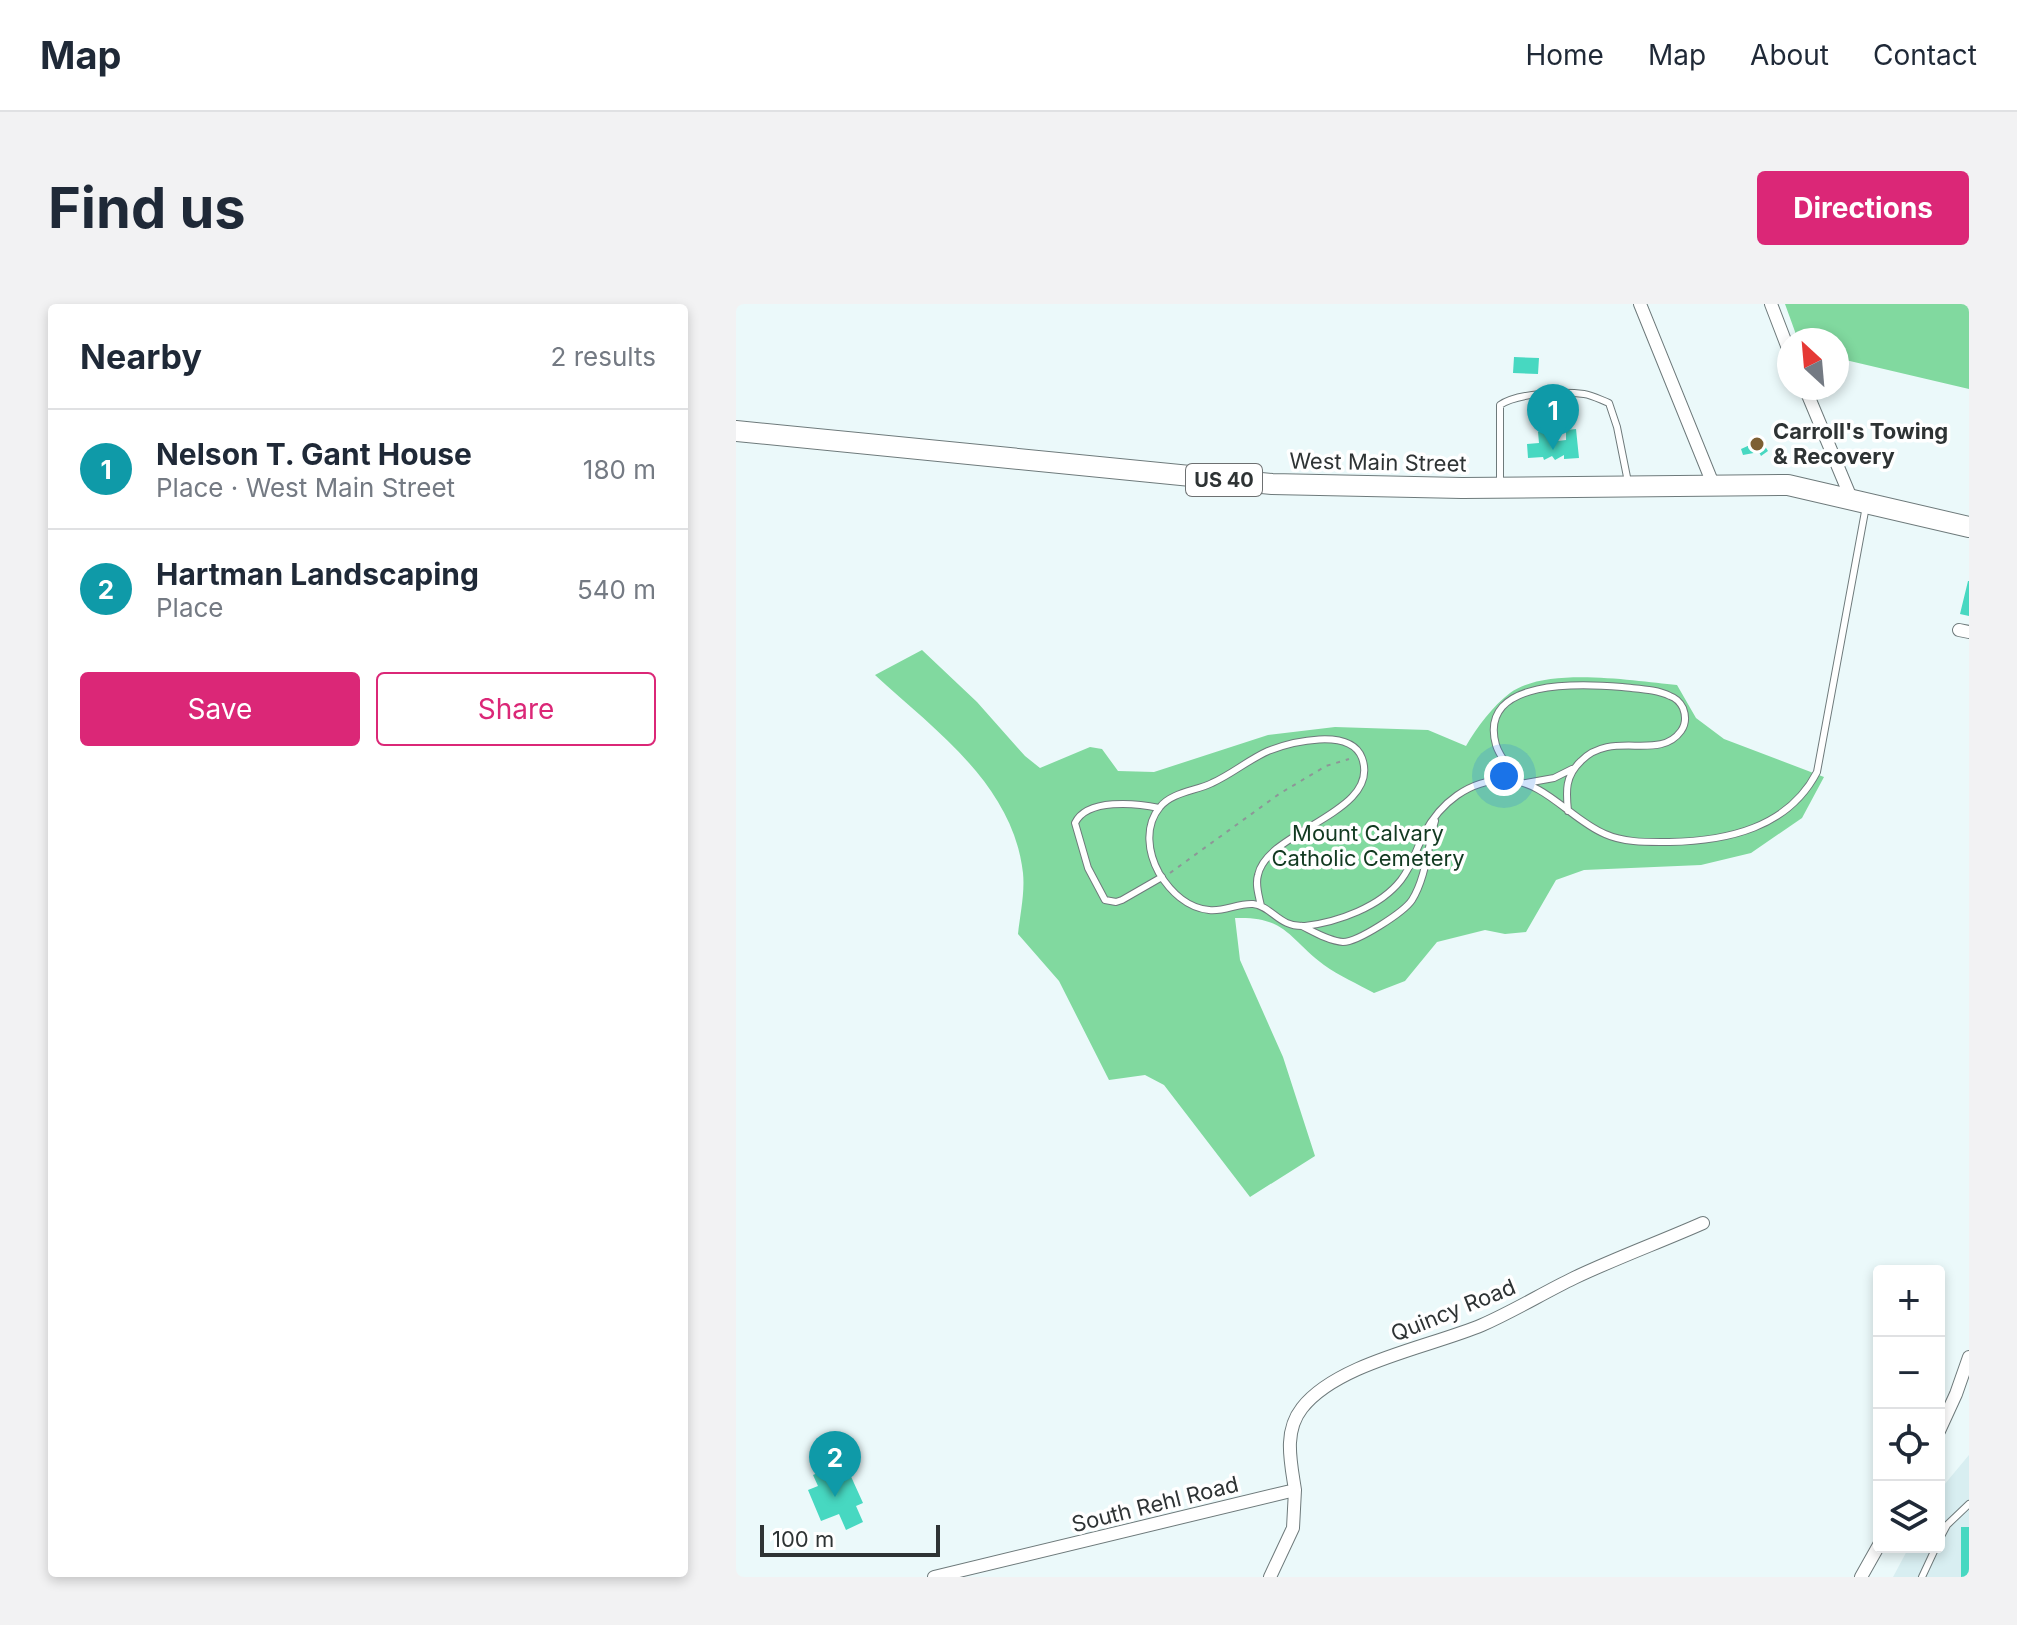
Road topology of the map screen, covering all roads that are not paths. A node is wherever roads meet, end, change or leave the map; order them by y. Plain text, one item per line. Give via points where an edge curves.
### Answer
1 (1640, 304) edge
2 (1771, 304) edge
3 (1780, 328) edge
4 (1811, 400) edge
5 (736, 431) edge
6 (1713, 484) junction
7 (1629, 486) junction
8 (1500, 487) junction
9 (1858, 500) junction
10 (1969, 527) edge
11 (1572, 769) junction
12 (1523, 782) junction
13 (1159, 808) junction
14 (1568, 811) junction
15 (1437, 813) junction
16 (1162, 877) junction
17 (1261, 906) junction
18 (1302, 926) junction
19 (1703, 1223) dead end
20 (1969, 1357) edge
21 (1945, 1418) edge
22 (1295, 1490) junction
23 (1969, 1504) edge
24 (1945, 1529) edge
25 (1874, 1553) edge
26 (1933, 1553) edge
27 (934, 1577) edge
28 (1270, 1577) edge
29 (1861, 1577) edge
30 (1922, 1577) edge

1 - 6 street
2 - 3 street
4 - 9 street
5 - 8 main road, West Main Street / US 40 via 1272,484
6 - 7 main road, West Main Street / US 40
6 - 9 main road, West Main Street / US 40 via 1788,485
7 - 8 main road, West Main Street / US 40
7 - 8 lane via 1609,403 1588,394 1566,393 1509,398 1500,405
9 - 10 main road, West Main Street / US 40
9 - 14 lane via 1817,772 1799,798 1773,819 1740,834 1687,842 1609,836
11 - 12 lane via 1554,778
11 - 12 lane via 1600,747 1657,745 1673,739 1685,722 1681,705 1664,693 1601,685 1526,692 1499,714 1495,734 1500,754
11 - 14 lane
12 - 14 lane
12 - 15 lane via 1494,781 1469,789
13 - 16 lane via 1149,847
13 - 16 lane via 1102,807 1083,812 1075,823 1088,868 1105,900 1122,900
13 - 17 lane via 1279,747 1333,739 1351,745 1364,763 1362,778 1343,805 1267,856 1258,873
15 - 18 lane via 1403,878 1387,894 1354,912
15 - 18 lane via 1415,892 1404,908 1347,942
16 - 17 lane via 1169,888 1203,910
17 - 18 lane via 1286,924
19 - 22 street, Quincy Road via 1500,1317 1325,1387 1292,1426 1289,1449
20 - 21 street
22 - 27 street, South Rehl Road
22 - 28 street via 1293,1528
23 - 24 lane
25 - 29 street
26 - 30 lane

